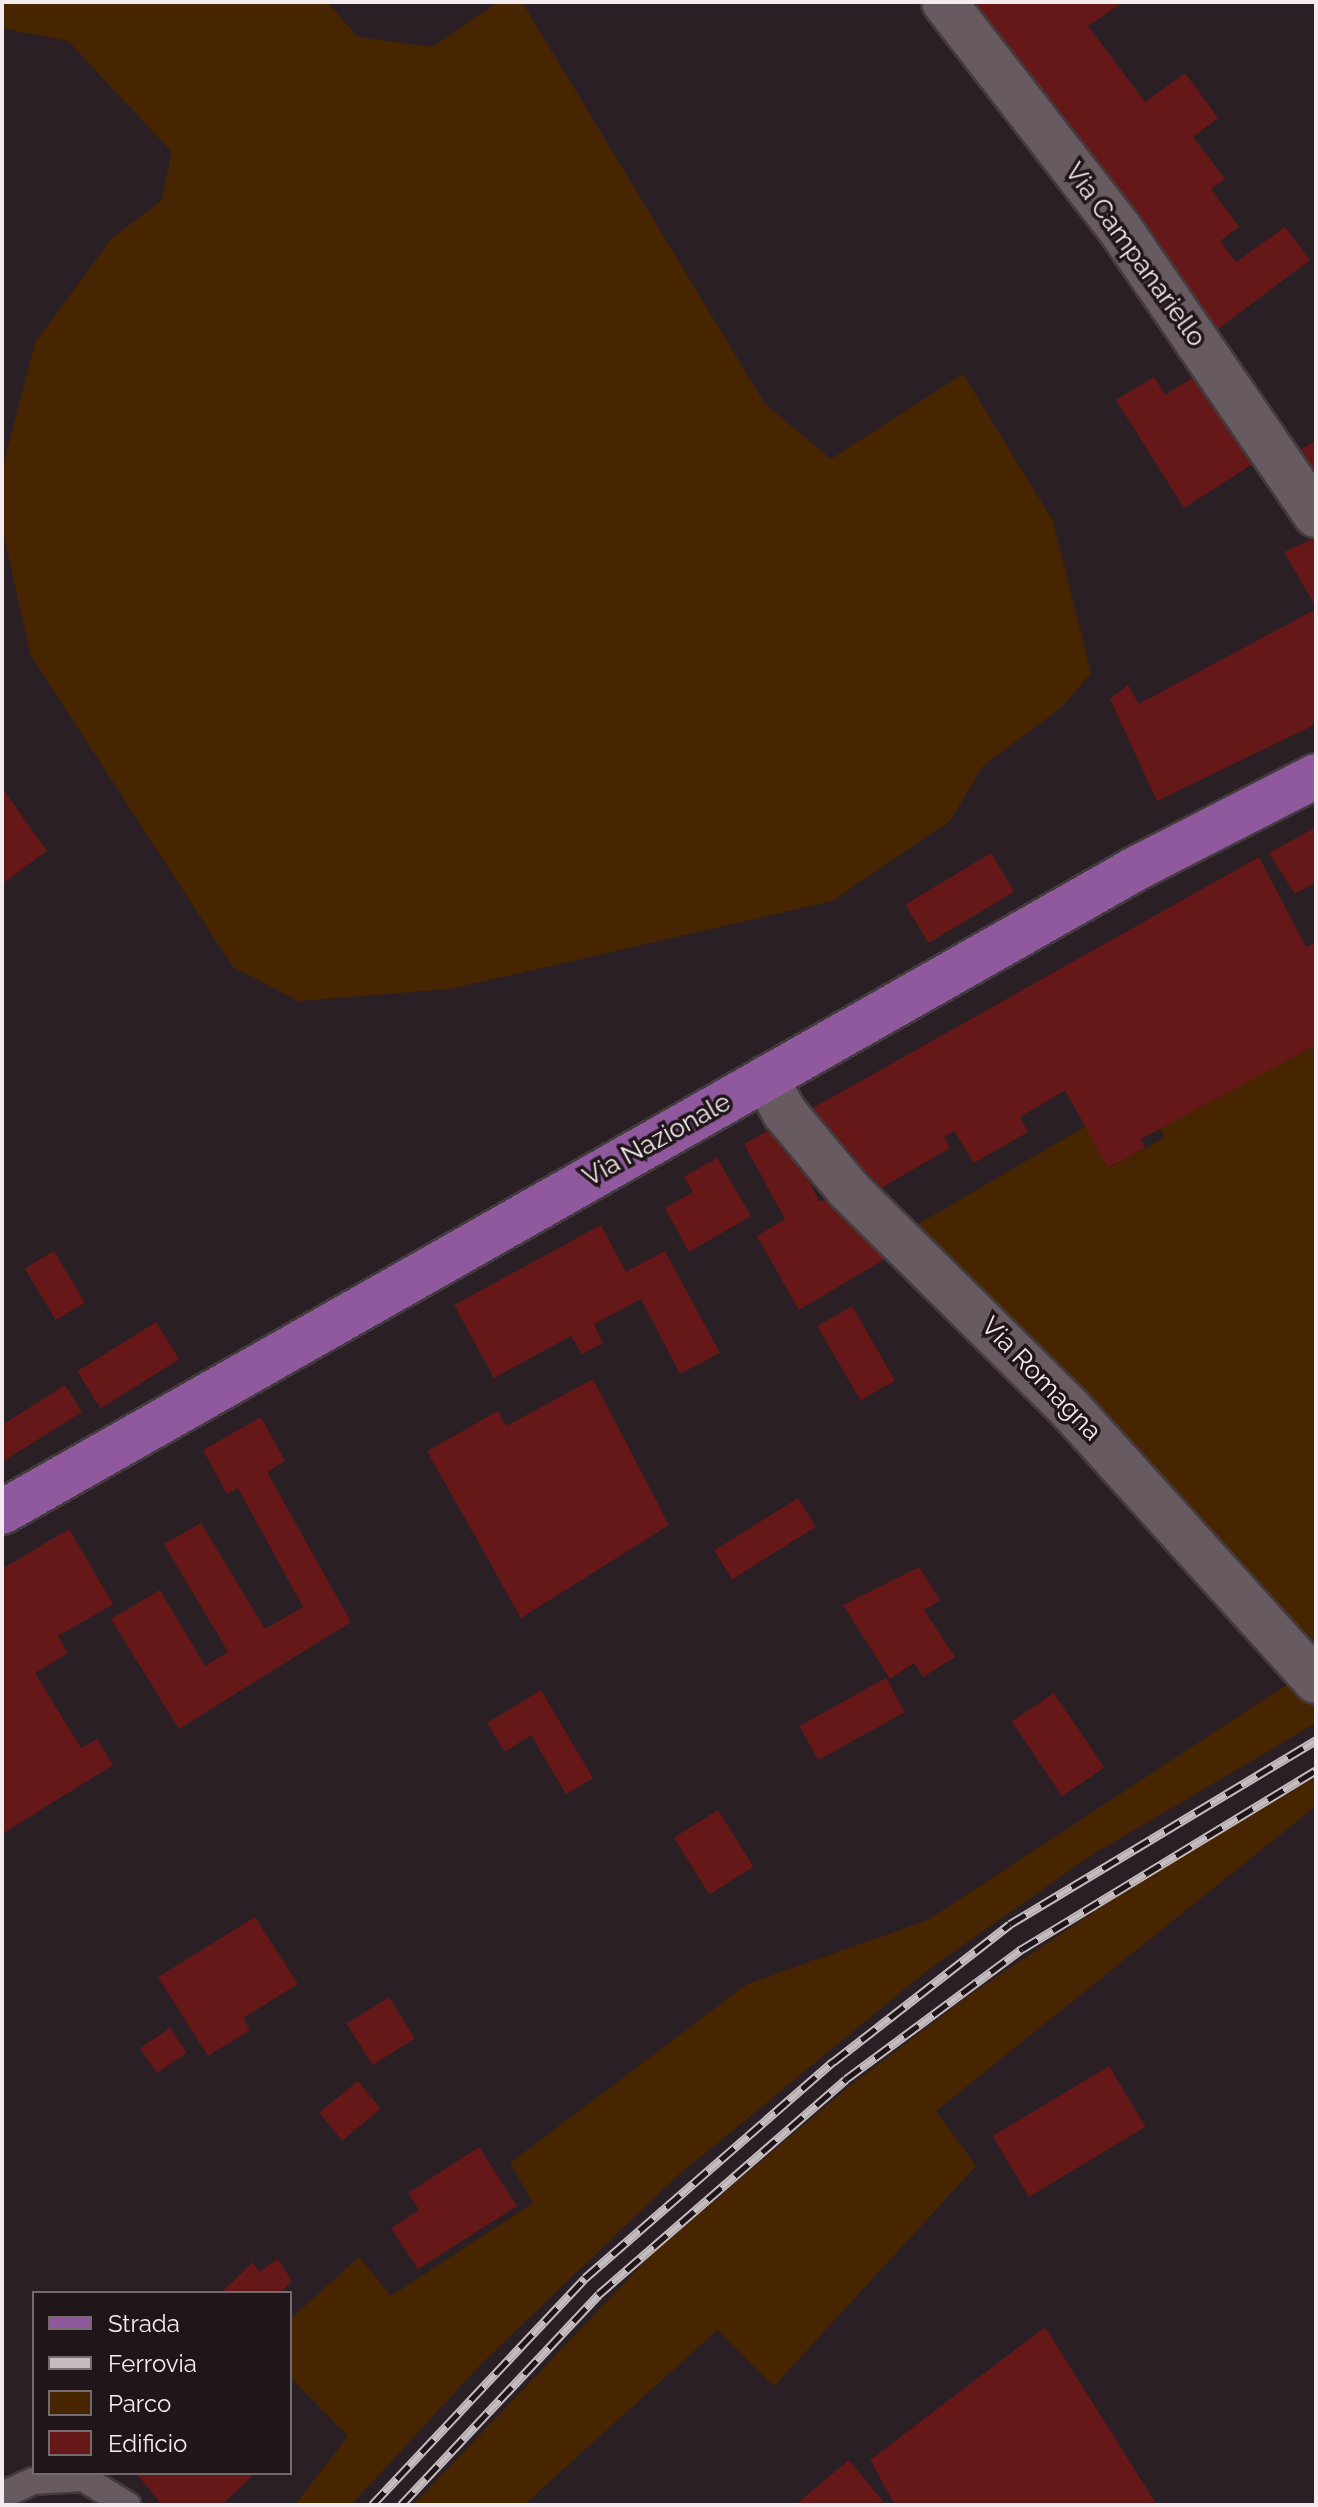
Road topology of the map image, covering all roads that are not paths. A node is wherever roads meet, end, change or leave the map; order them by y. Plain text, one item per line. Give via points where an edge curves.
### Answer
1 (944, 2) edge
2 (1316, 515) edge
3 (1316, 776) edge
4 (766, 1078) junction
5 (2, 1512) edge
6 (1316, 1681) edge
7 (2, 2495) edge
8 (127, 2505) edge

1 - 2 street, Via Campanariello via 1120,229
3 - 4 main road, Via Nazionale
4 - 5 main road, Via Nazionale
4 - 6 street, Via Romagna via 785,1113 848,1189 1072,1411
7 - 8 lane via 33,2481 83,2478

